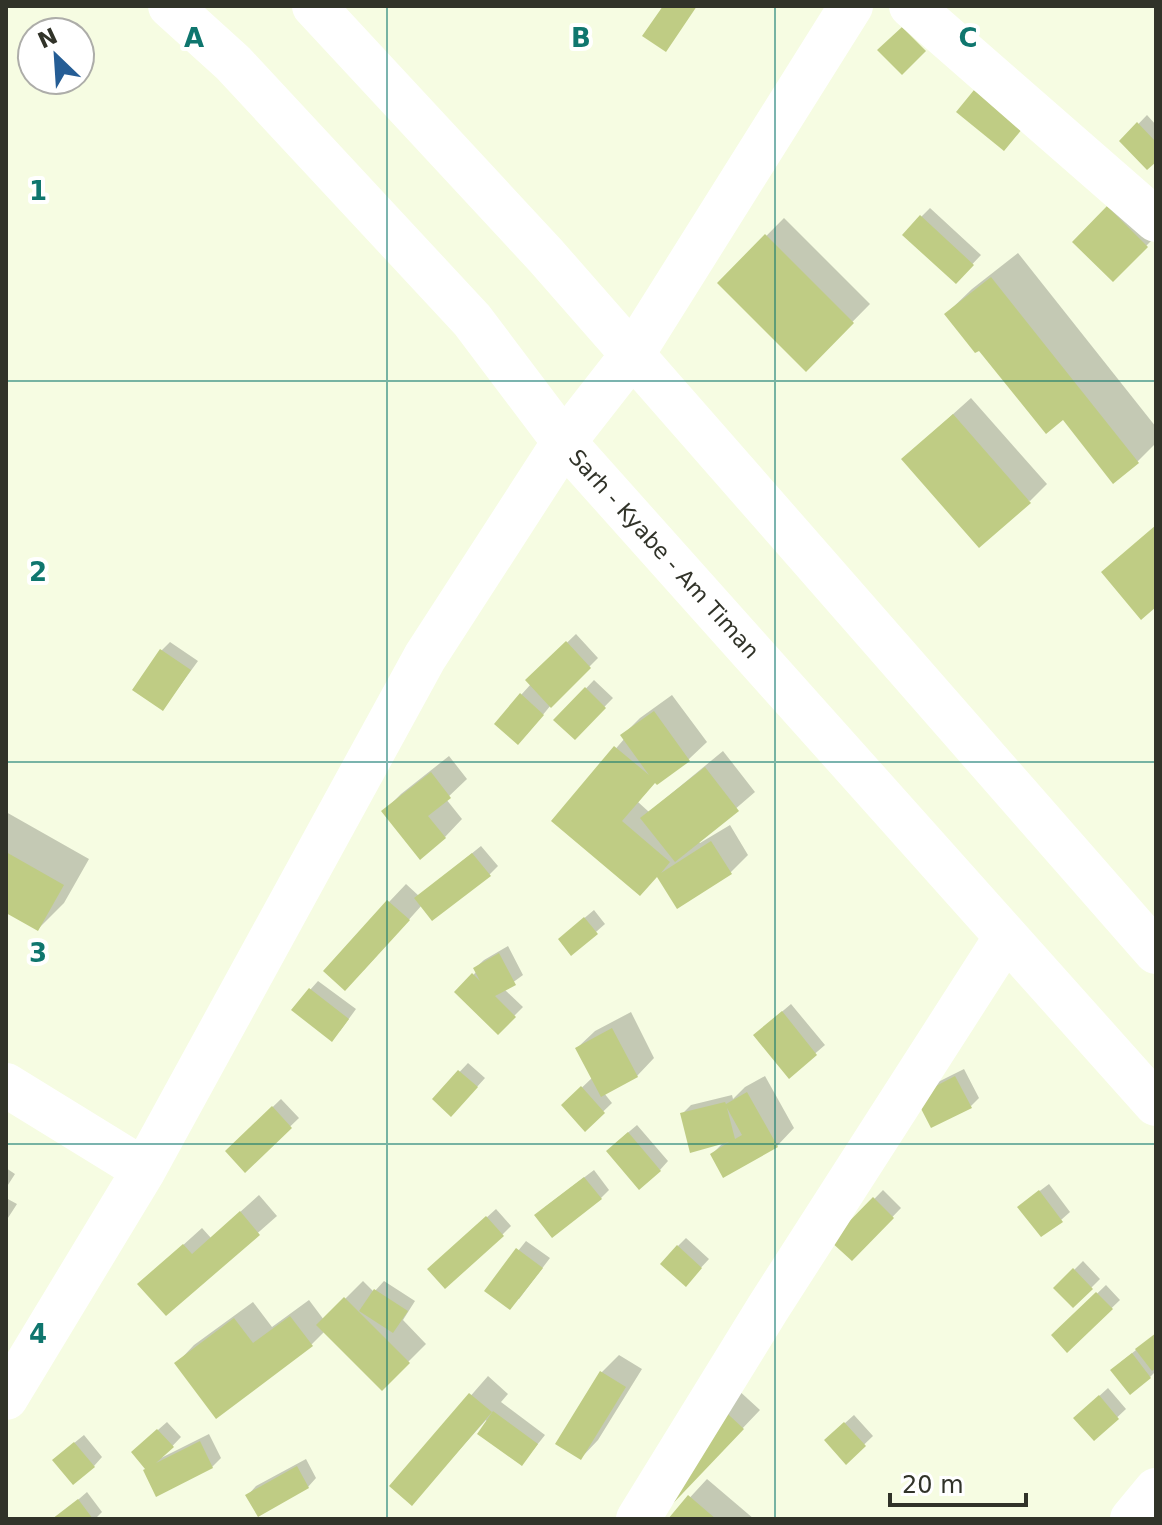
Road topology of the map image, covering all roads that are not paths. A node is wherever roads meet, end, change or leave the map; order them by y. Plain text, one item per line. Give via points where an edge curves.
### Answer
1 (170, 6) edge
2 (314, 6) edge
3 (851, 6) edge
4 (911, 6) edge
5 (1156, 220) edge
6 (632, 355) junction
7 (564, 442) junction
8 (1006, 937) junction
9 (1156, 952) edge
10 (6, 1085) edge
11 (1156, 1104) edge
12 (144, 1170) junction
13 (6, 1398) edge
14 (1156, 1490) edge
15 (638, 1519) edge
16 (1132, 1519) edge

1 - 7 main road, Sarh - Kyabe - Am Timan via 233,63 472,320
2 - 6 main road
3 - 6 main road
4 - 5 main road
6 - 7 main road
6 - 9 main road
7 - 8 main road, Sarh - Kyabe - Am Timan
7 - 12 main road via 425,657
8 - 11 main road, Sarh - Kyabe - Am Timan
8 - 15 main road
10 - 12 main road
12 - 13 main road
14 - 16 main road

